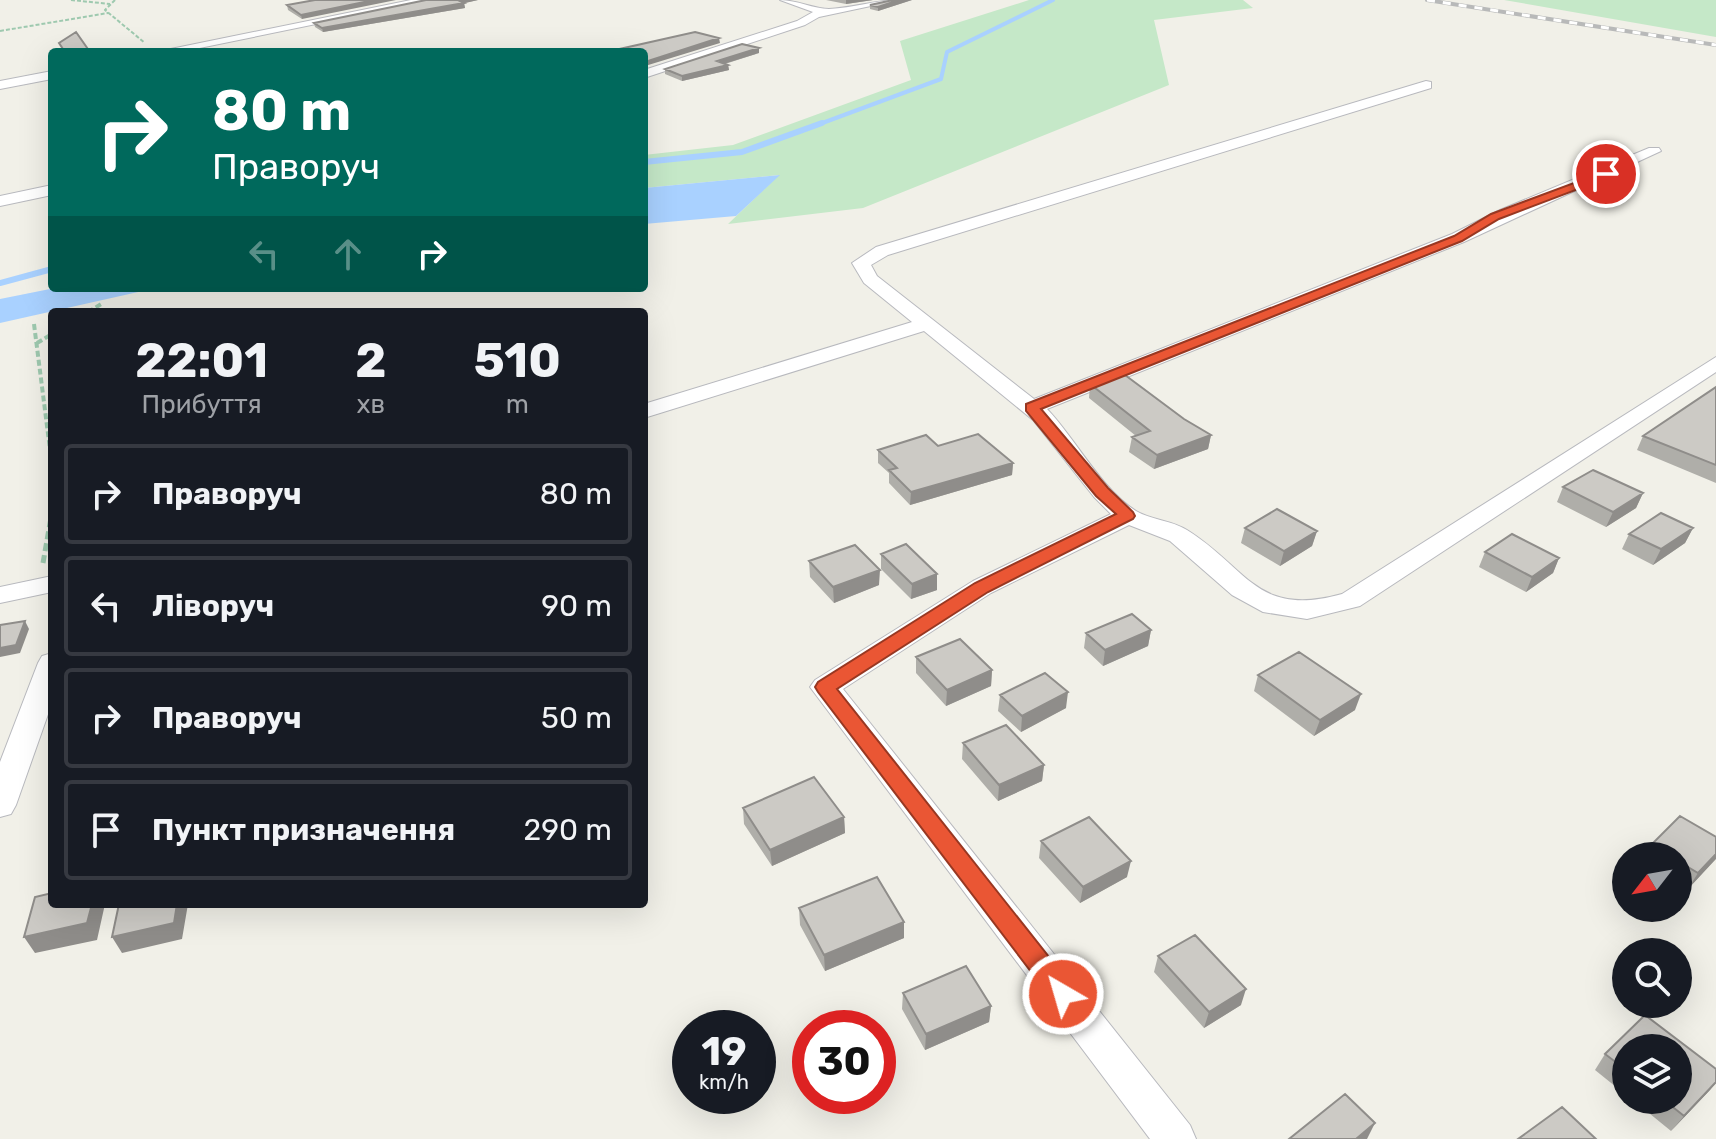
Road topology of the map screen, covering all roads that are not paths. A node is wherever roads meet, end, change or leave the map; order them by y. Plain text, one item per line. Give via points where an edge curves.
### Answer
1 (428, 0) edge
2 (785, 0) edge
3 (894, 0) edge
4 (820, 14) junction
5 (182, 48) edge
6 (648, 73) edge
7 (48, 76) edge
8 (0, 85) edge
9 (1426, 85) dead end
10 (1654, 151) dead end
11 (48, 191) edge
12 (0, 201) edge
13 (927, 324) junction
14 (1716, 363) edge
15 (1032, 407) junction
16 (648, 410) edge
17 (1127, 516) junction
18 (45, 586) edge
19 (0, 595) edge
20 (48, 674) edge
21 (0, 805) edge
22 (1175, 1139) edge

1 - 5 street
2 - 4 street
3 - 4 street
4 - 6 street
7 - 8 street
9 - 13 street via 882,251 861,263 870,279
10 - 15 street via 1495,217 1458,238
11 - 12 street
13 - 15 street
13 - 16 street
14 - 17 street via 1351,600 1329,607 1309,612 1281,609 1254,598 1178,535
15 - 17 street
17 - 22 street via 982,587 825,687
18 - 19 street
20 - 21 street

